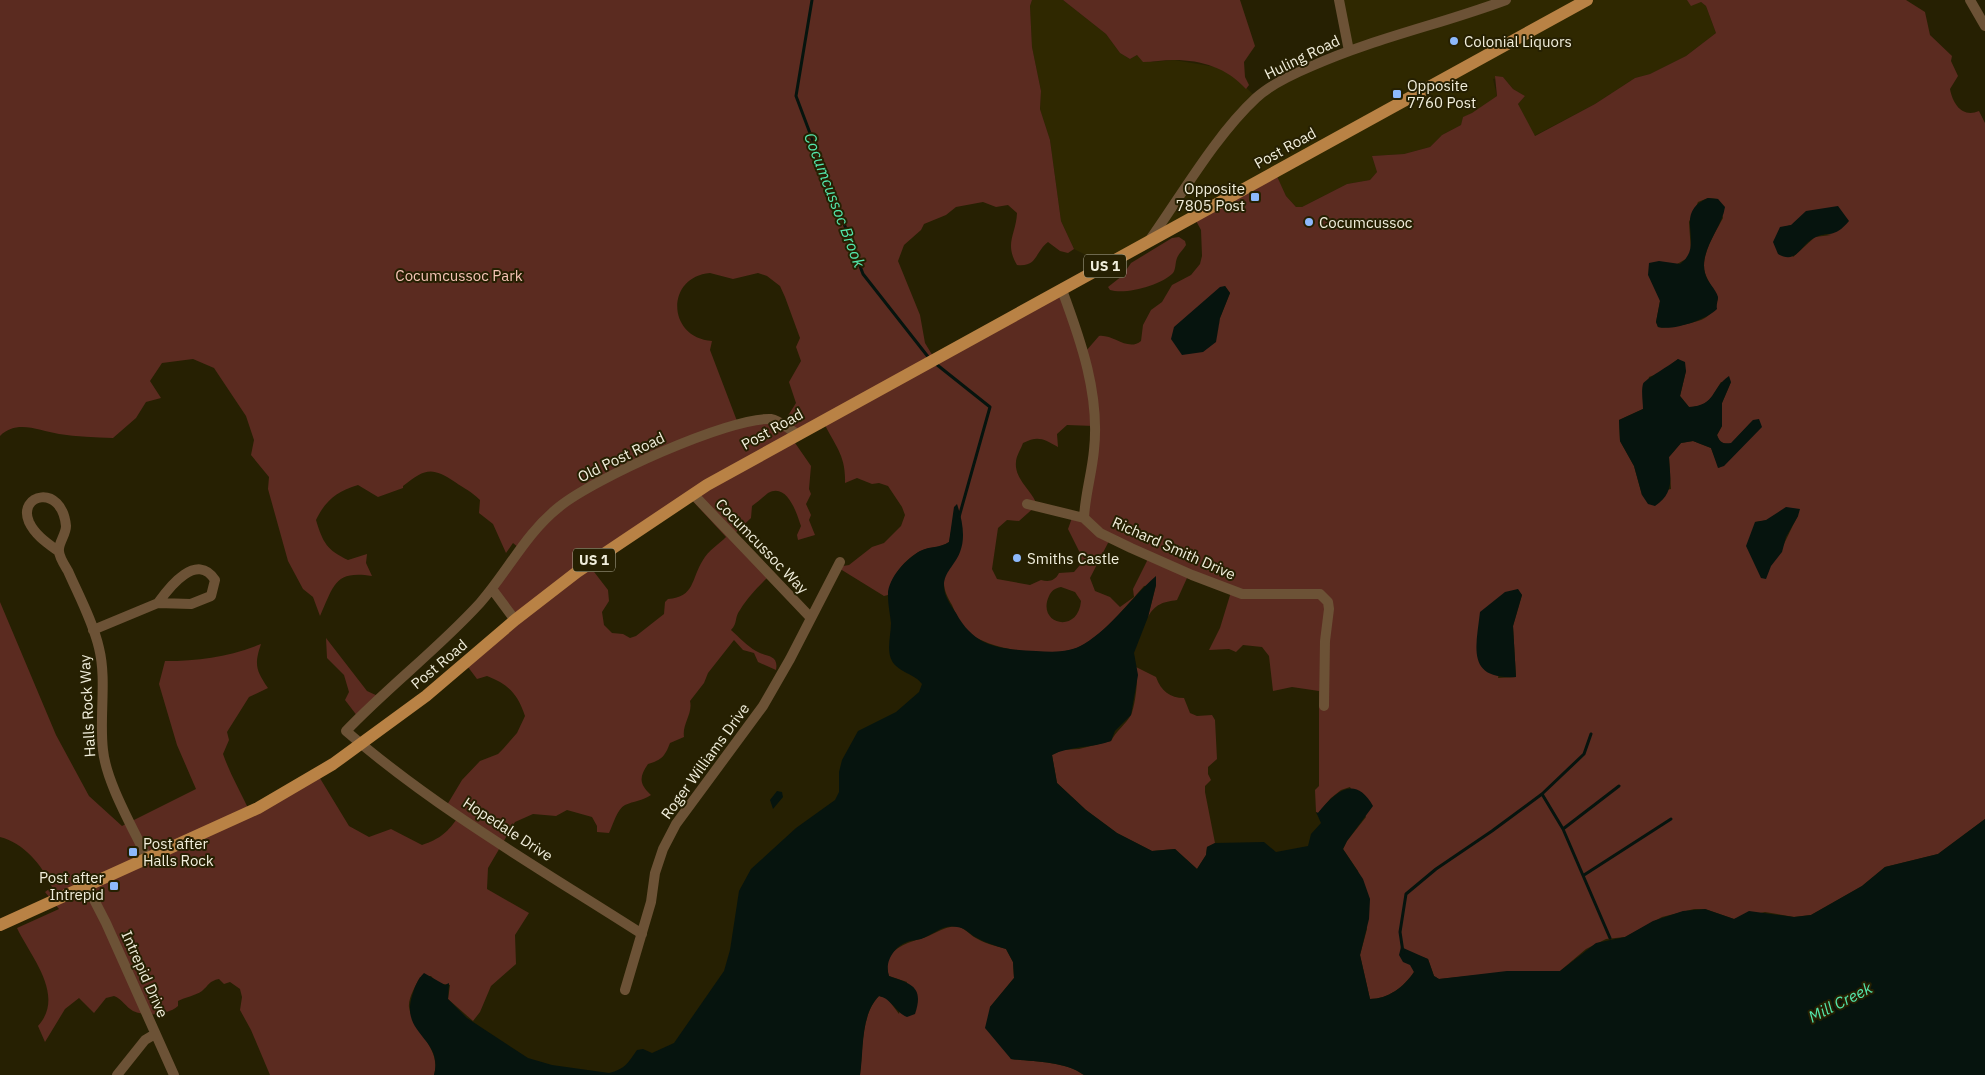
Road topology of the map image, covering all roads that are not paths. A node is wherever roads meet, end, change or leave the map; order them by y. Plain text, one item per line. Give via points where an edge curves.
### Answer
1 (1339, 0) edge
2 (1506, 0) edge
3 (1587, 0) edge
4 (1970, 0) edge
5 (1985, 26) edge
6 (1349, 51) junction
7 (1148, 242) junction
8 (1062, 290) junction
9 (797, 434) junction
10 (693, 494) junction
11 (1027, 504) dead end
12 (1084, 518) junction
13 (58, 551) junction
14 (840, 562) dead end
15 (492, 588) junction
16 (158, 603) junction
17 (811, 618) junction
18 (515, 620) junction
19 (92, 630) junction
20 (1324, 706) dead end
21 (362, 744) junction
22 (147, 858) junction
23 (87, 886) junction
24 (0, 925) edge
25 (642, 934) junction
26 (626, 990) dead end
27 (155, 1034) junction
28 (117, 1075) edge
29 (174, 1075) edge

1 - 6 street
2 - 6 street, Huling Road
3 - 7 main road, Post Road / US 1
4 - 5 street
6 - 7 street, Huling Road via 1290,76 1257,97 1230,126
7 - 8 main road, Post Road / US 1
8 - 9 main road, Post Road / US 1
8 - 12 street via 1088,369 1094,406 1094,448
9 - 10 main road, Post Road / US 1
9 - 15 street, Old Post Road via 775,420 750,421 658,454 595,484 542,521
10 - 17 street, Cocumcussoc Way
10 - 18 main road, Post Road / US 1 via 578,572
11 - 12 street, Richard Smith Drive
12 - 20 street, Richard Smith Drive via 1100,533 1131,548 1192,576 1242,594 1313,592 1324,597 1329,608
13 - 13 street, Halls Rock Way via 66,526 62,510 55,500 39,497 31,502 27,510 28,519 40,537
13 - 19 street, Halls Rock Way
14 - 17 street, Roger Williams Drive
15 - 18 street
15 - 21 street, Old Post Road via 445,640 346,731
16 - 16 street via 179,605 203,601 211,596 215,580 203,570 189,572 173,583
16 - 19 street
17 - 25 street, Roger Williams Drive via 763,706 668,838 655,873
18 - 21 main road, Post Road / US 1 via 426,696
19 - 22 street, Halls Rock Way via 100,649 106,768
21 - 22 main road, Post Road / US 1 via 258,808
21 - 25 street, Hopedale Drive via 490,837
22 - 23 main road, Post Road / US 1
23 - 24 main road, Post Road / US 1
23 - 27 street, Intrepid Drive
25 - 26 street, Roger Williams Drive
27 - 28 street via 145,1040
27 - 29 street, Intrepid Drive

